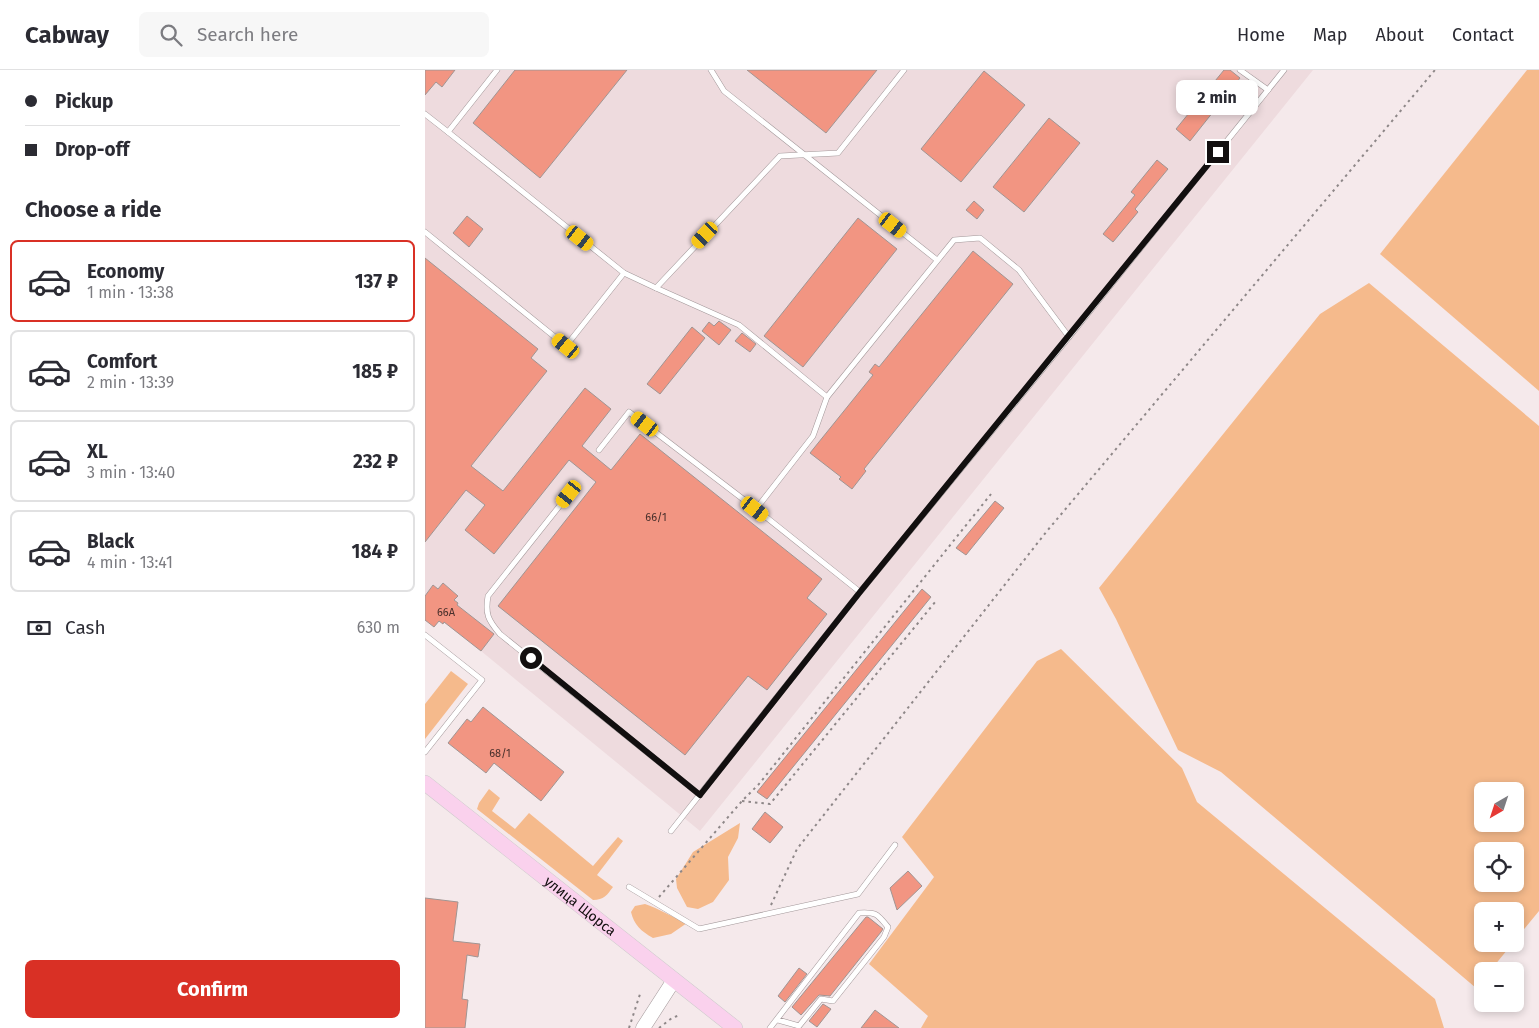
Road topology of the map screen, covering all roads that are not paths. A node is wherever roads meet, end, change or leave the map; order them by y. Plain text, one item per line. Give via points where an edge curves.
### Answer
1 (497, 70) edge
2 (711, 70) edge
3 (904, 70) edge
4 (1240, 70) edge
5 (1284, 70) edge
6 (1268, 90) junction
7 (425, 114) edge
8 (448, 132) junction
9 (803, 154) junction
10 (425, 232) edge
11 (937, 260) junction
12 (624, 273) junction
13 (655, 288) junction
14 (1069, 337) junction
15 (827, 397) junction
16 (599, 450) dead end
17 (569, 494) dead end
18 (755, 509) junction
19 (860, 592) junction
20 (425, 635) edge
21 (425, 752) edge
22 (425, 783) edge
23 (700, 795) junction
24 (671, 831) dead end
25 (895, 845) dead end
26 (629, 887) dead end
27 (674, 980) junction
28 (778, 1020) junction
29 (643, 1028) edge
30 (735, 1028) edge
31 (770, 1028) edge

1 - 8 lane
2 - 9 lane via 724,91
3 - 9 lane via 838,153
4 - 6 lane
5 - 6 lane
6 - 14 lane
7 - 8 lane
8 - 12 lane
9 - 11 lane
9 - 13 lane via 780,156
10 - 12 lane via 566,346
11 - 14 lane via 954,240 980,238 1019,270
11 - 15 lane
12 - 13 lane
13 - 15 lane via 739,325
14 - 19 lane
15 - 18 lane via 813,436
16 - 18 lane via 629,412
17 - 23 lane via 488,596 486,609 491,623 500,634
18 - 19 lane
19 - 23 lane
20 - 21 lane via 482,680
22 - 27 main road, улица Щорса
23 - 24 lane
25 - 26 lane via 858,894 699,930
27 - 29 main road
27 - 30 main road, улица Щорса
28 - 28 lane via 859,913 872,912 879,917 888,927 884,937 833,1000 821,999 799,1026
28 - 31 lane

